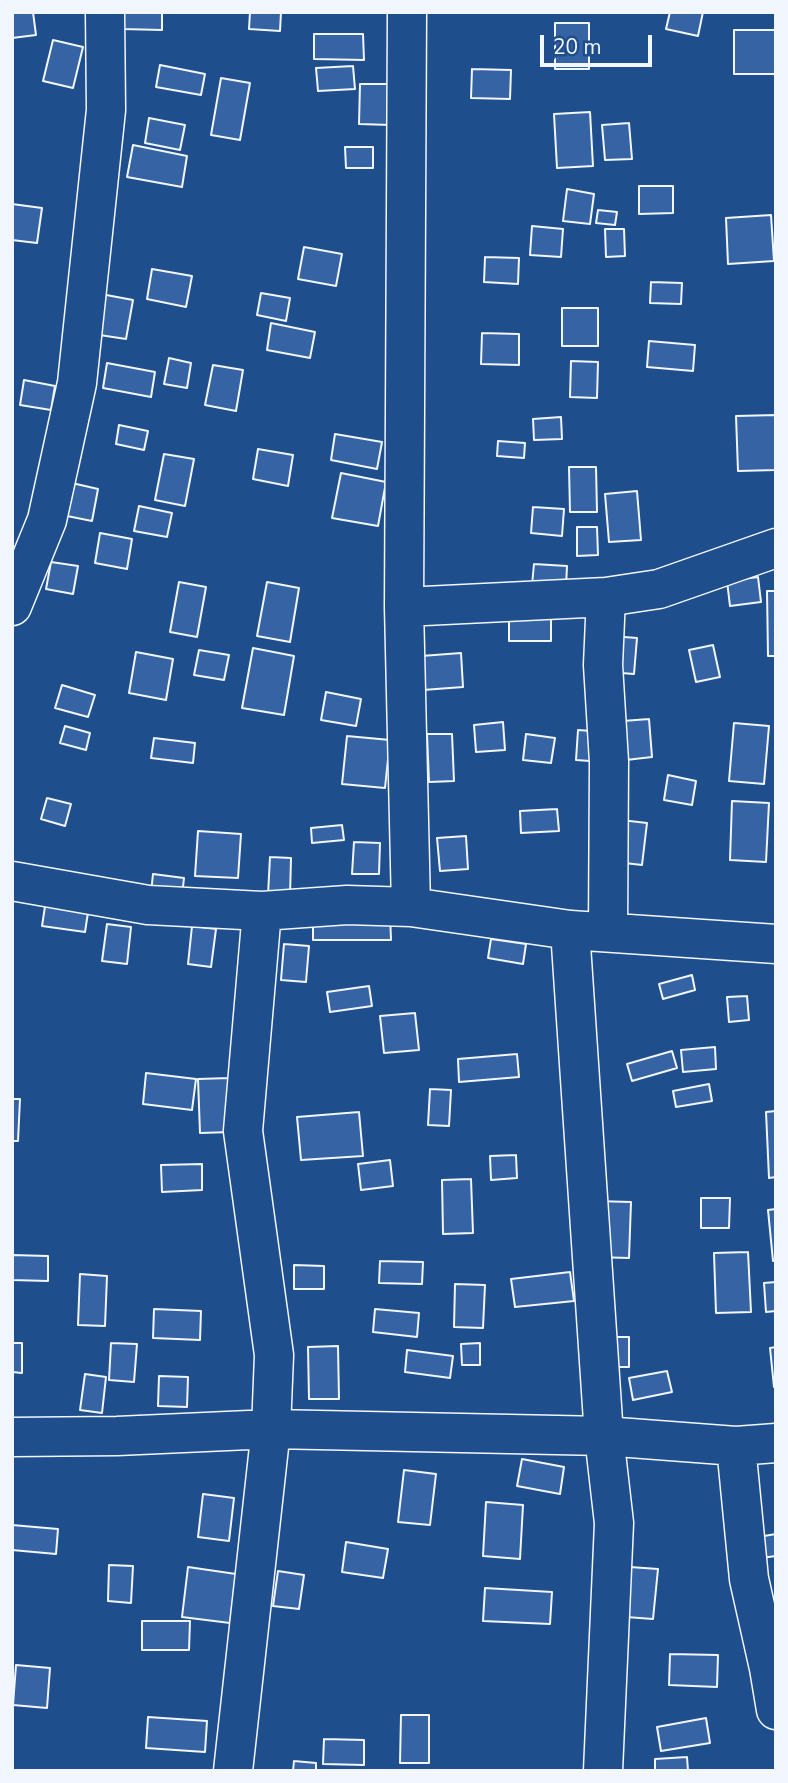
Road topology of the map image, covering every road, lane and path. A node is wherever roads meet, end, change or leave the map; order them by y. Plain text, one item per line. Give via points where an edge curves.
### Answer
1 (105, 12) edge
2 (407, 12) edge
3 (776, 548) edge
4 (606, 597) junction
5 (12, 606) edge
6 (404, 607) junction
7 (12, 881) edge
8 (411, 907) junction
9 (262, 911) junction
10 (570, 930) junction
11 (608, 932) junction
12 (776, 944) edge
13 (271, 1429) junction
14 (604, 1436) junction
15 (12, 1437) edge
16 (776, 1443) edge
17 (736, 1446) junction
18 (776, 1710) edge
19 (233, 1771) edge
20 (604, 1771) edge

1 - 5 street via 106,110 76,383 47,520
2 - 6 street
3 - 4 street via 659,589
4 - 6 street
4 - 11 street
6 - 8 street
7 - 9 street via 148,905
8 - 9 street via 347,905
8 - 10 street
9 - 13 street via 243,1131 274,1355
10 - 11 street
10 - 14 street
11 - 12 street
13 - 14 street
13 - 15 street
13 - 19 street
14 - 17 street
14 - 20 street via 614,1523
16 - 17 street
17 - 18 street via 749,1579

